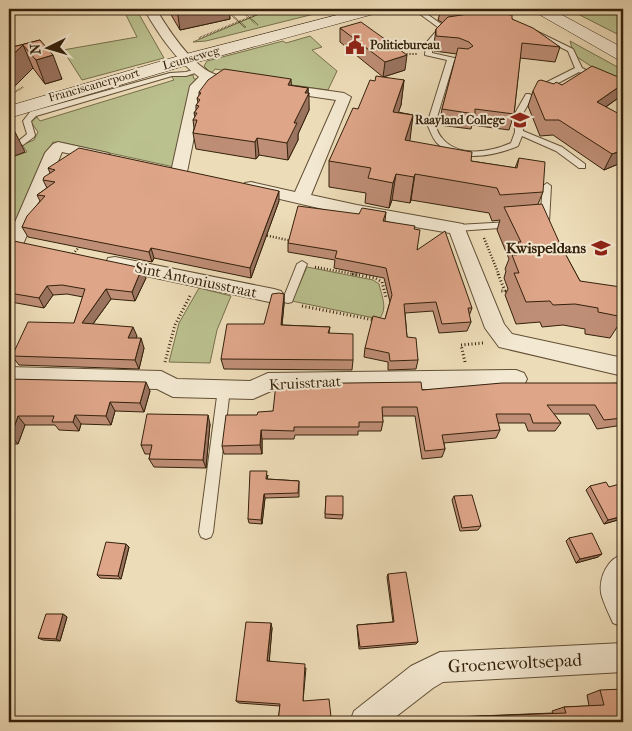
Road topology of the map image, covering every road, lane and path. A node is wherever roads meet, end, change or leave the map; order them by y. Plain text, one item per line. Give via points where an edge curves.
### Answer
1 (150, 9) edge
2 (225, 9) edge
3 (238, 9) edge
4 (270, 9) edge
5 (376, 9) edge
6 (416, 9) edge
7 (543, 10) edge
8 (248, 17) junction
9 (238, 21) junction
10 (462, 24) edge
11 (443, 28) junction
12 (525, 28) edge
13 (262, 29) dead end
14 (250, 32) dead end
15 (176, 47) junction
16 (403, 54) edge
17 (623, 54) edge
18 (428, 55) junction
19 (451, 58) junction
20 (465, 60) edge
21 (198, 68) junction
22 (579, 68) junction
23 (250, 84) edge
24 (270, 87) edge
25 (623, 91) edge
26 (9, 112) edge
27 (519, 132) junction
28 (20, 143) dead end
29 (114, 158) edge
30 (582, 166) dead end
31 (160, 168) edge
32 (178, 172) junction
33 (197, 176) edge
34 (234, 183) edge
35 (547, 186) edge
36 (301, 198) junction
37 (457, 228) junction
38 (262, 235) edge
39 (85, 238) edge
40 (300, 242) edge
41 (18, 243) edge
42 (73, 254) joint
43 (302, 264) joint
44 (198, 280) junction
45 (386, 297) dead end
46 (281, 298) junction
47 (380, 321) edge
48 (506, 341) junction
49 (623, 367) edge
50 (9, 376) edge
51 (468, 379) junction
52 (516, 379) dead end
53 (161, 380) junction
54 (224, 389) junction
55 (206, 532) dead end
56 (623, 567) edge
57 (623, 613) edge
58 (623, 657) edge
59 (365, 722) edge

1 - 15 street
2 - 9 path
3 - 8 path
4 - 8 path
5 - 21 street, Leunseweg
6 - 11 lane
7 - 17 street
8 - 9 path
8 - 13 path
9 - 14 path
9 - 15 path
10 - 11 lane
11 - 18 lane via 429,43
12 - 22 lane via 571,50
15 - 21 street
16 - 18 path
18 - 19 lane
19 - 20 lane
19 - 27 lane via 431,124 438,139 450,148 470,154 486,154 503,151 515,144
21 - 23 street
21 - 26 street, Leunseweg
21 - 28 lane, Franciscanerpoort via 186,74 172,74 33,114 27,121 31,135
21 - 32 street
22 - 25 lane
22 - 27 lane via 530,94 518,115
24 - 36 street via 344,97
27 - 30 lane via 558,149
29 - 41 street via 58,147
31 - 32 street
32 - 33 street
34 - 36 street
35 - 37 lane via 544,222
36 - 37 street
37 - 48 street via 495,328
38 - 40 path
39 - 42 path
42 - 44 street, Sint Antoniusstraat
43 - 45 path via 375,278 382,282
43 - 46 lane
44 - 46 street, Sint Antoniusstraat
44 - 53 path via 175,325
46 - 47 path via 292,304
48 - 49 street
48 - 51 path via 461,345
50 - 53 street, Kruisstraat
51 - 52 street, Kruisstraat
51 - 54 street, Kruisstraat via 268,382 252,390
53 - 54 street, Kruisstraat via 173,388
54 - 55 lane
56 - 57 street via 617,574 615,592
58 - 59 street, Groenewoltsepad via 440,666

